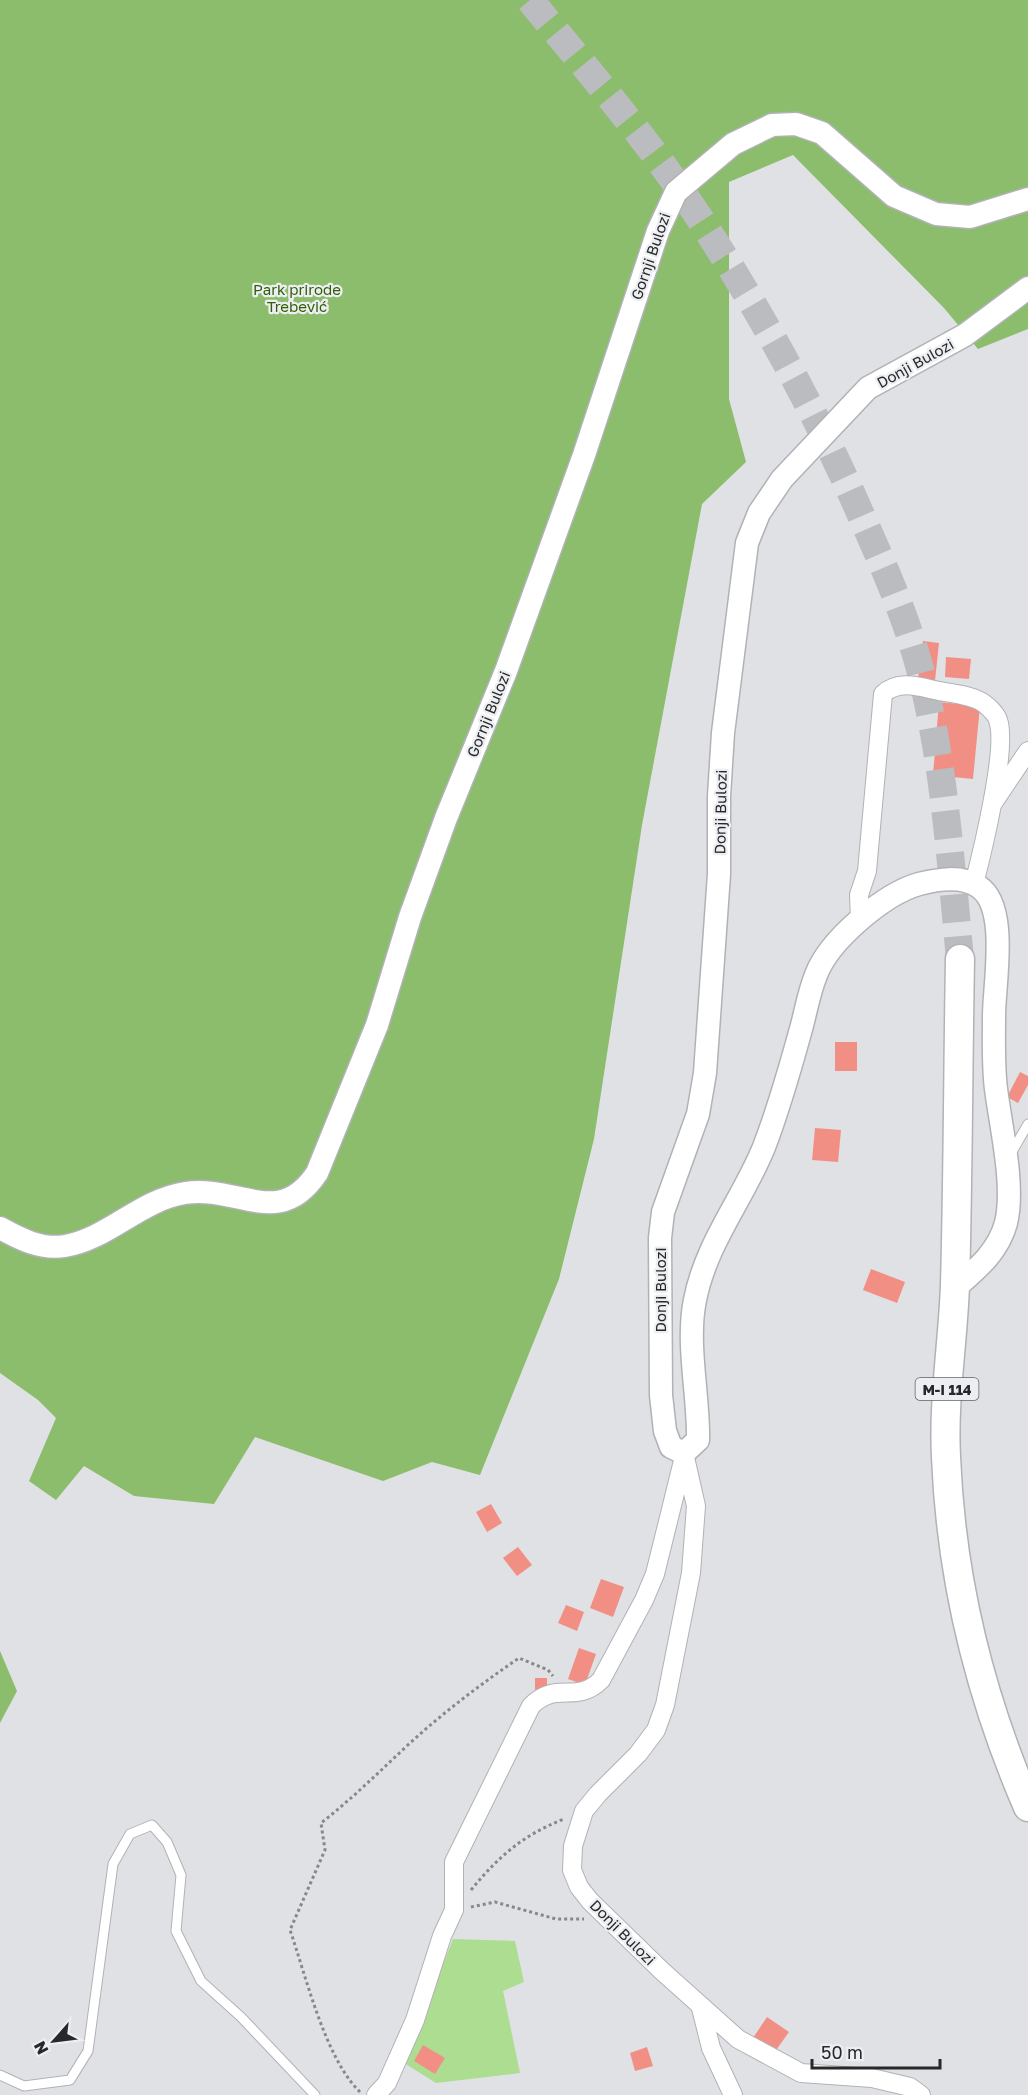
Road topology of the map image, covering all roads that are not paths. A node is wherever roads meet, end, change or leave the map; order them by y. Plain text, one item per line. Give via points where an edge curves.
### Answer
1 (1028, 199) edge
2 (1028, 288) edge
3 (1028, 751) edge
4 (990, 807) junction
5 (974, 884) junction
6 (860, 920) junction
7 (960, 959) tunnel mouth
8 (1028, 1124) edge
9 (1006, 1162) junction
10 (0, 1228) edge
11 (955, 1288) junction
12 (684, 1453) junction
13 (1028, 1807) edge
14 (701, 2007) junction
15 (0, 2075) edge
16 (315, 2095) edge
17 (376, 2095) edge
18 (733, 2095) edge
19 (921, 2095) edge

1 - 10 street, Gornji Bulozi via 970,217 936,214 907,204 877,183 822,133 796,124 772,125 733,144 676,192 658,231 584,455 506,671 446,818 377,1024 318,1173 306,1191 289,1201 271,1203 214,1193 185,1193 151,1203 83,1241 63,1247 21,1240
2 - 12 street, Donji Bulozi via 965,335 868,388 782,479 759,513 747,543 723,733 719,874 705,1073 698,1114 666,1202 660,1238 661,1395 665,1431 672,1447
3 - 4 street
4 - 5 street
4 - 6 street via 1000,735 998,720 986,703 900,684 883,694 867,871 859,895
5 - 6 street via 953,878 908,887
5 - 9 street via 991,901 997,924 994,1047
6 - 12 street via 816,972 783,1095 763,1149 700,1276 692,1322 698,1440
7 - 11 main road, M-I 114
8 - 9 lane
9 - 11 street via 1007,1220 1000,1240 987,1260
11 - 13 main road, M-I 114 via 947,1373 946,1456 954,1546 975,1662
12 - 14 street, Donji Bulozi via 696,1506 691,1573 665,1705 656,1730 638,1754 584,1811 573,1846 572,1870 590,1901
12 - 17 street via 665,1540 644,1600 601,1680 582,1693 555,1692 540,1697 531,1706 454,1862 454,1910 415,2020 387,2083
14 - 18 street via 714,2056
14 - 19 street, Donji Bulozi via 738,2039 801,2073 872,2078 910,2086
15 - 16 lane via 24,2086 70,2080 88,2051 113,1864 130,1834 152,1825 167,1842 182,1875 176,1931 201,1980

